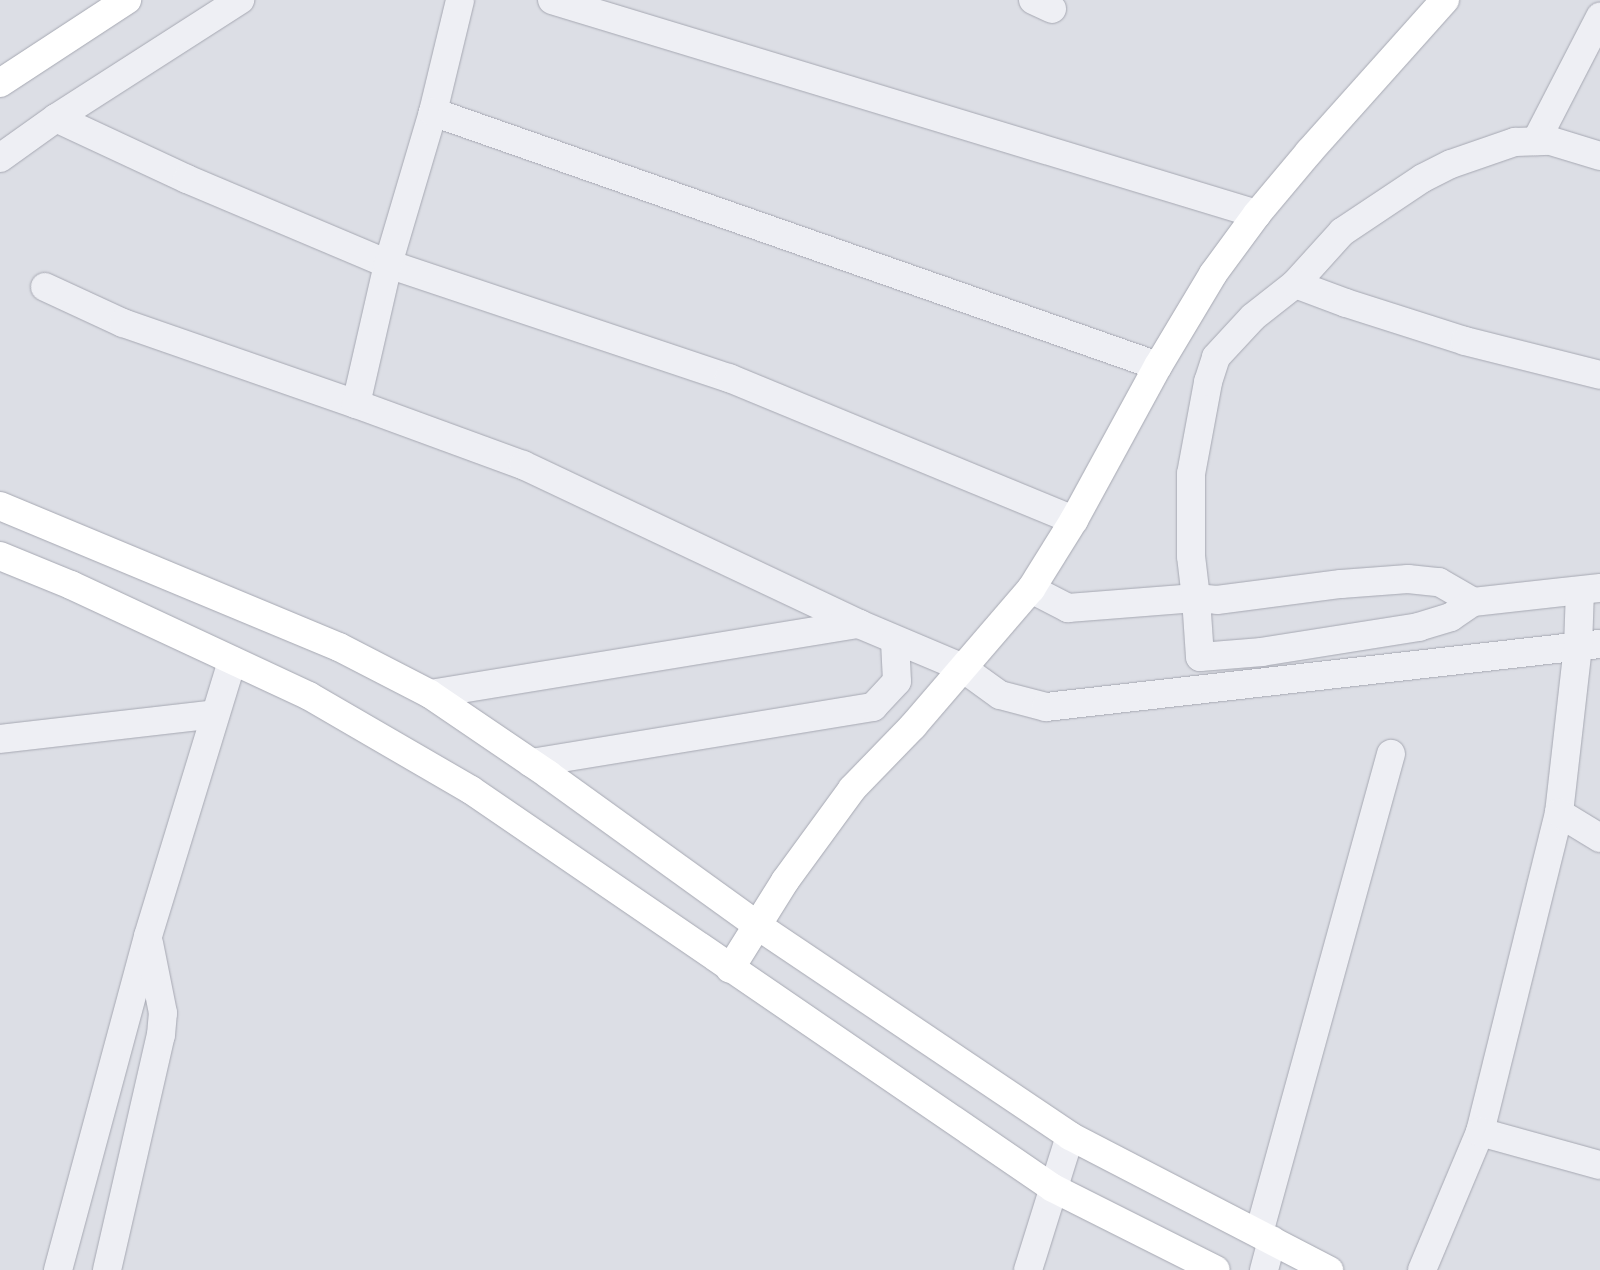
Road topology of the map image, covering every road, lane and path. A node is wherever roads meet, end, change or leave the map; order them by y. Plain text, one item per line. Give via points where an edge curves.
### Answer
1 (127, 0) edge
2 (240, 0) edge
3 (460, 0) edge
4 (552, 0) edge
5 (1445, 0) edge
6 (1600, 17) edge
7 (0, 83) edge
8 (433, 112) junction
9 (56, 118) junction
10 (1536, 141) junction
11 (1600, 156) edge
12 (0, 158) edge
13 (1258, 214) junction
14 (388, 264) junction
15 (1295, 284) junction
16 (45, 287) dead end
17 (1158, 366) junction
18 (1600, 375) edge
19 (356, 404) junction
20 (0, 506) edge
21 (1074, 520) junction
22 (0, 556) edge
23 (1031, 589) junction
24 (1590, 589) edge
25 (1196, 598) junction
26 (1473, 602) junction
27 (859, 624) junction
28 (895, 641) junction
29 (1589, 646) edge
30 (232, 661) junction
31 (961, 667) junction
32 (430, 694) junction
33 (215, 714) junction
34 (0, 739) edge
35 (1391, 754) dead end
36 (531, 763) junction
37 (1559, 813) junction
38 (1600, 838) edge
39 (758, 926) junction
40 (148, 936) junction
41 (730, 968) junction
42 (1480, 1132) junction
43 (1070, 1136) junction
44 (1600, 1165) edge
45 (1053, 1188) junction
46 (1266, 1236) junction
47 (1318, 1267) edge
48 (58, 1270) edge
49 (107, 1270) edge
50 (1028, 1270) edge
51 (1216, 1270) edge
52 (1264, 1270) edge
53 (1422, 1270) edge

1 - 7 street
2 - 9 street
3 - 8 street
4 - 13 street
5 - 13 street
6 - 10 street
8 - 14 street
8 - 17 street
9 - 12 street
9 - 14 street via 187,179
10 - 11 street via 1551,141
10 - 15 street via 1515,142 1478,153 1423,178 1342,232
13 - 17 street via 1213,274
14 - 19 street
14 - 21 street via 729,378
15 - 18 street via 1465,341
15 - 25 street via 1253,317 1216,357 1208,382 1191,474 1191,556
16 - 19 street via 123,323
17 - 21 street
19 - 27 street via 522,465
20 - 32 street via 339,647
21 - 23 street
22 - 30 street via 71,585
23 - 25 street via 1068,608
23 - 31 street
24 - 26 street
24 - 29 street
25 - 26 street via 1217,600 1408,579 1439,582
25 - 26 street via 1200,657 1262,652 1419,628 1452,617
27 - 28 street
27 - 32 street
28 - 31 street
28 - 36 street via 897,681 873,707
29 - 31 street via 1046,707 1000,695
29 - 37 street
30 - 33 street
30 - 41 street via 309,696 471,790
31 - 39 street via 913,726 852,789 785,881
32 - 36 street
33 - 34 street
33 - 40 street
35 - 46 street
36 - 39 street
37 - 38 street
37 - 42 street
39 - 41 street
39 - 43 street
40 - 48 street
40 - 49 street via 163,1013 161,1035
41 - 45 street
42 - 44 street
42 - 53 street
43 - 45 street
43 - 46 street
45 - 50 street
45 - 51 street
46 - 47 street
46 - 52 street

